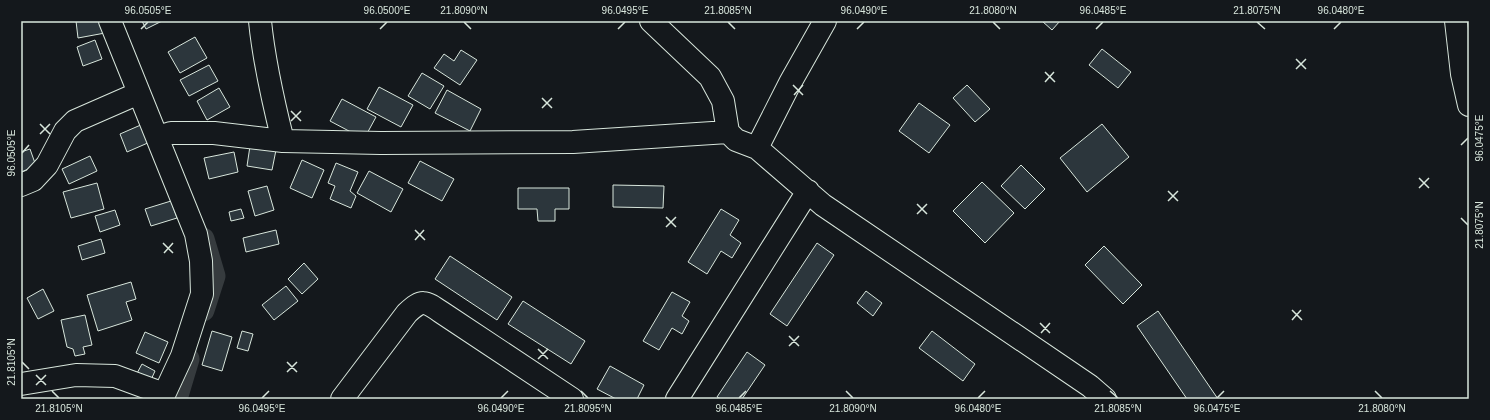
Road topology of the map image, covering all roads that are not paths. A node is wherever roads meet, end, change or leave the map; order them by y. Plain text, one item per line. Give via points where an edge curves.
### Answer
1 (110, 21) edge
2 (260, 21) edge
3 (651, 21) edge
4 (824, 21) edge
5 (1456, 21) edge
6 (139, 93) junction
7 (1469, 105) edge
8 (728, 132) junction
9 (164, 135) junction
10 (283, 141) junction
11 (757, 148) junction
12 (21, 186) edge
13 (808, 191) junction
14 (21, 384) edge
15 (163, 397) edge
16 (342, 399) edge
17 (572, 399) edge
18 (677, 399) edge
19 (1105, 399) edge

1 - 6 street
2 - 10 street via 272,101
3 - 8 street via 710,77 724,101
4 - 11 street
5 - 7 street via 1462,74
6 - 9 street
6 - 12 street via 75,121 65,131 47,165 33,180
8 - 10 street via 573,142
8 - 11 street via 736,140
9 - 10 street via 214,133
9 - 15 street via 196,234 201,261 202,294 182,356
11 - 13 street
13 - 18 street
13 - 19 street via 823,205 1090,386
14 - 15 street via 76,375 115,376
16 - 17 street via 407,313 422,302 428,303

